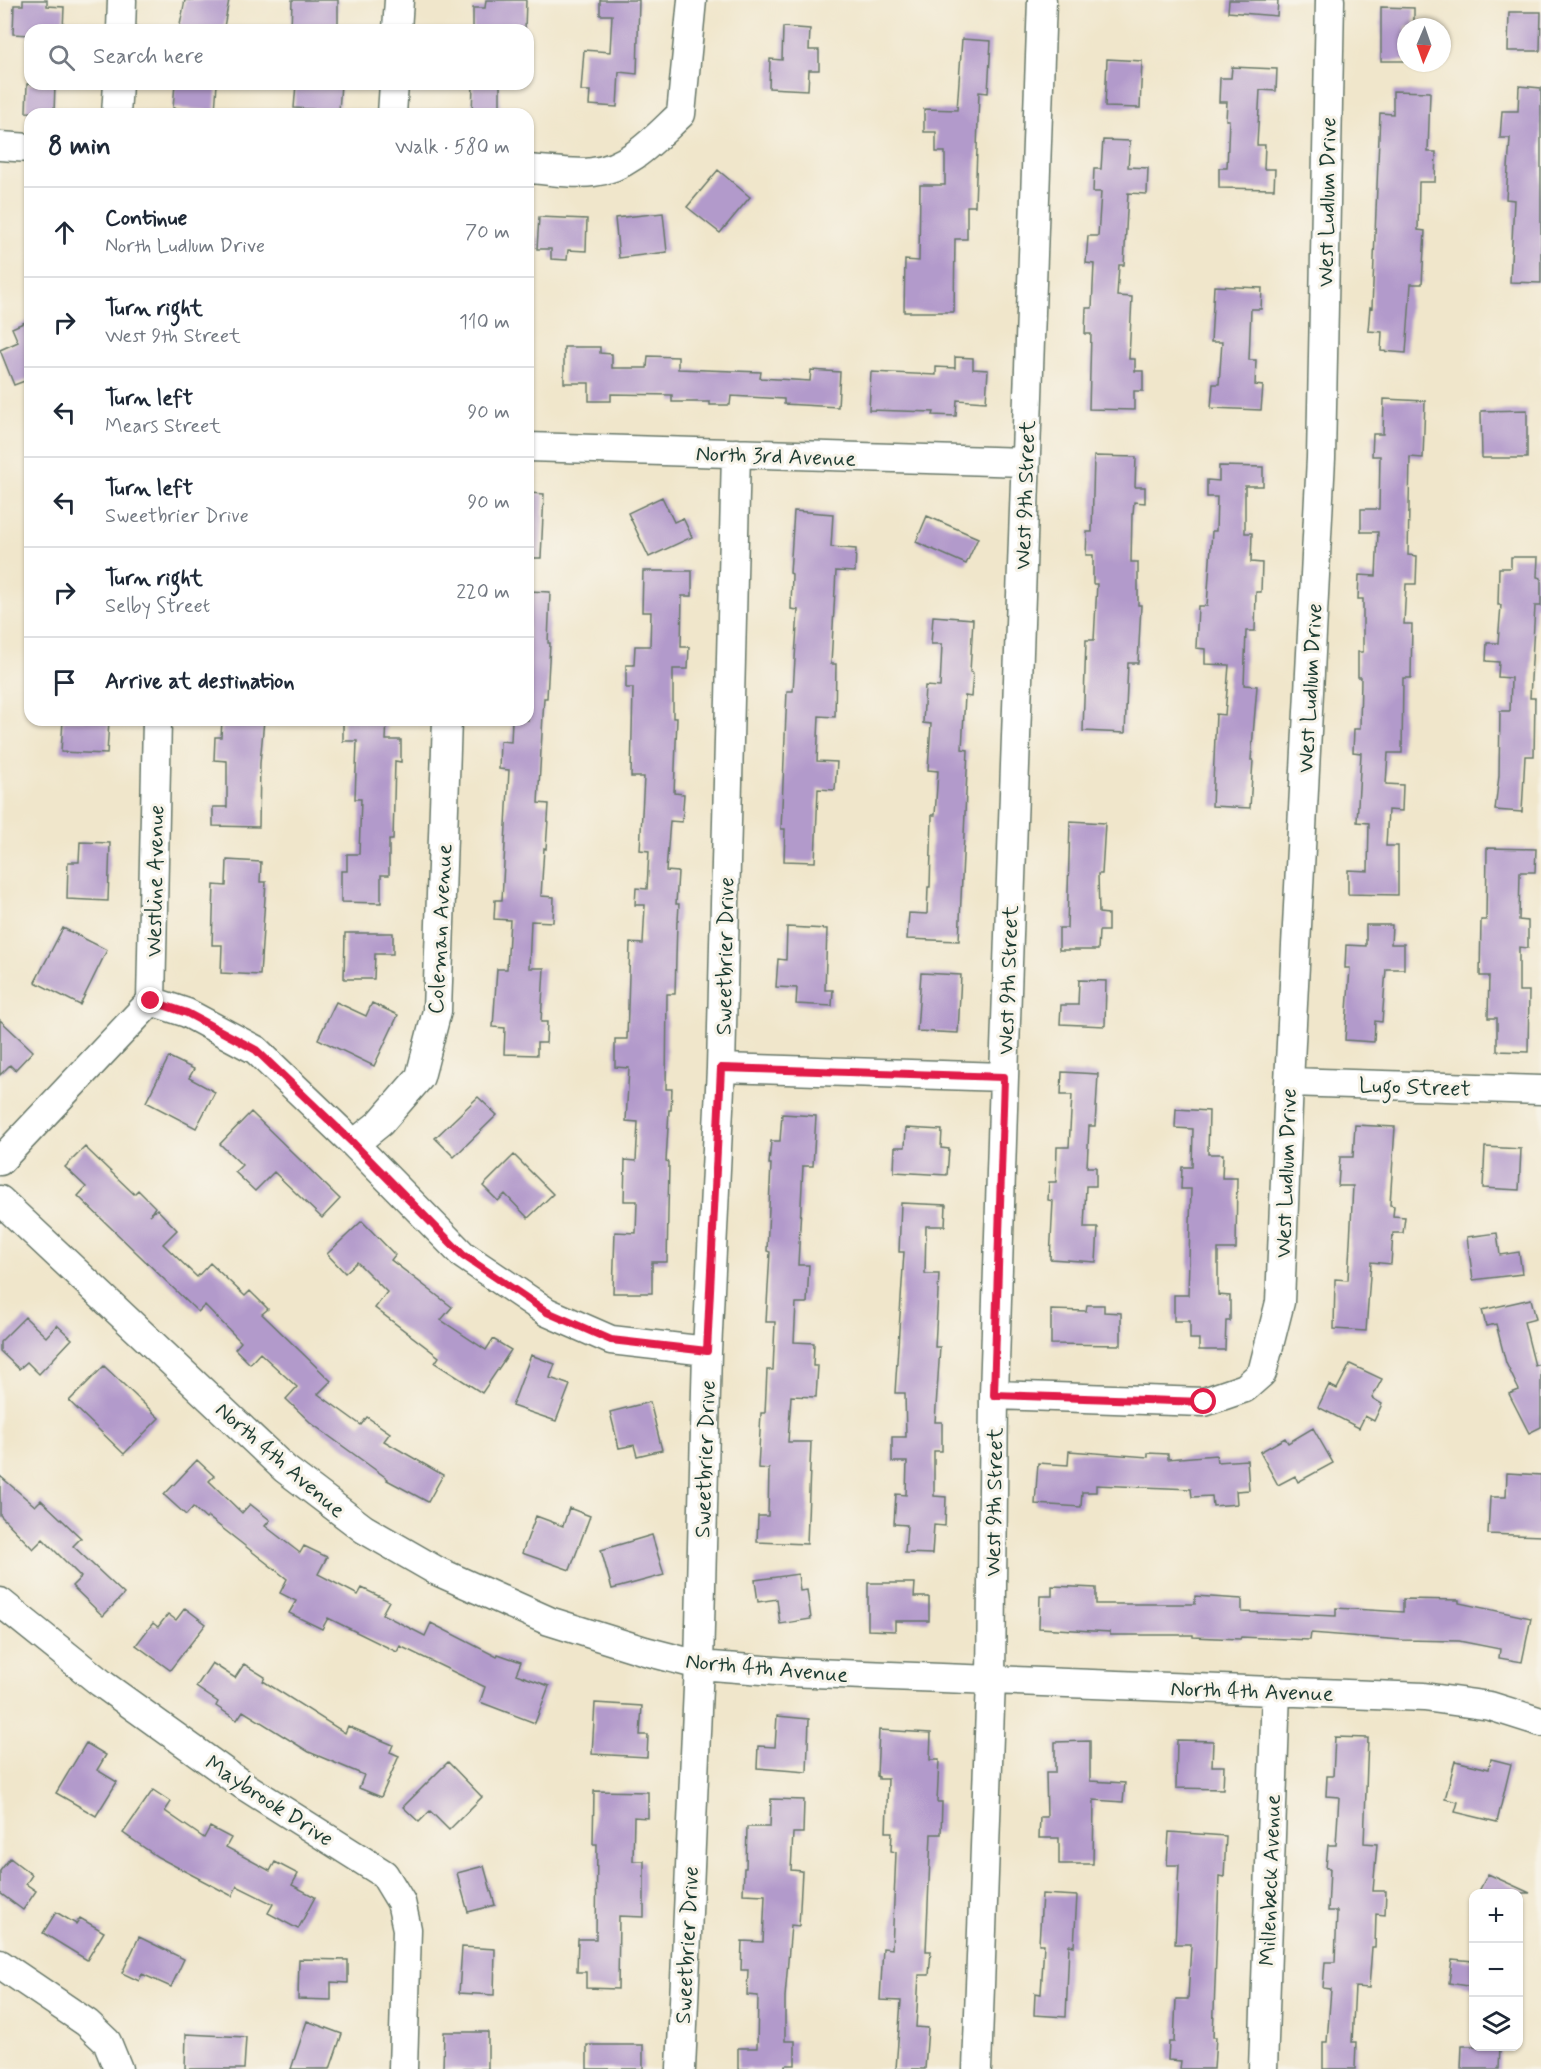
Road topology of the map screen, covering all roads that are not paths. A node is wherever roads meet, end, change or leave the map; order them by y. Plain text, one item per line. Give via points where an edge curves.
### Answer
1 (122, 0) edge
2 (399, 0) edge
3 (692, 0) edge
4 (1042, 0) edge
5 (1330, 0) edge
6 (121, 24) edge
7 (397, 24) edge
8 (118, 90) edge
9 (394, 90) edge
10 (116, 108) edge
11 (392, 108) edge
12 (0, 146) edge
13 (24, 147) edge
14 (534, 170) edge
15 (534, 447) edge
16 (736, 453) junction
17 (1025, 462) junction
18 (157, 726) edge
19 (447, 726) edge
20 (151, 1001) junction
21 (721, 1068) junction
22 (1004, 1077) junction
23 (1289, 1082) junction
24 (1541, 1090) edge
25 (354, 1144) junction
26 (0, 1161) edge
27 (0, 1200) edge
28 (707, 1351) junction
29 (994, 1395) junction
30 (0, 1602) edge
31 (699, 1665) junction
32 (991, 1680) junction
33 (1276, 1690) junction
34 (1541, 1722) edge
35 (0, 1964) edge
36 (118, 2069) edge
37 (403, 2069) edge
38 (681, 2069) edge
39 (977, 2069) edge
40 (1263, 2069) edge

1 - 6 street
2 - 7 street
3 - 14 street via 681,114 620,165 593,172
4 - 17 street, West 9th Street
5 - 23 street, West Ludlum Drive via 1321,458
8 - 10 street
9 - 11 street
12 - 13 street
15 - 16 street, North 3rd Avenue
16 - 17 street, North 3rd Avenue
16 - 21 street, Sweetbrier Drive
17 - 22 street, West 9th Street
18 - 20 street, Westline Avenue
19 - 25 street, Coleman Avenue via 437,1011 420,1077 380,1123
20 - 25 street via 187,1013 256,1050
20 - 26 street
21 - 22 street
21 - 28 street, Sweetbrier Drive
22 - 29 street, West 9th Street
23 - 24 street, Lugo Street
23 - 29 street, West Ludlum Drive via 1280,1302 1262,1373 1245,1388 1204,1402
25 - 28 street via 463,1255 547,1312 611,1340
27 - 31 street, North 4th Avenue via 285,1469 364,1529 437,1571 549,1621
28 - 31 street, Sweetbrier Drive
29 - 32 street, West 9th Street
30 - 37 street, Maybrook Drive via 101,1683 243,1785 384,1874 401,1902 406,1929
31 - 32 street, North 4th Avenue
31 - 38 street, Sweetbrier Drive
32 - 33 street, North 4th Avenue
32 - 39 street, West 9th Street
33 - 34 street, North 4th Avenue via 1424,1697 1490,1706
33 - 40 street, Millenbeck Avenue
35 - 36 street via 87,2023 106,2042

